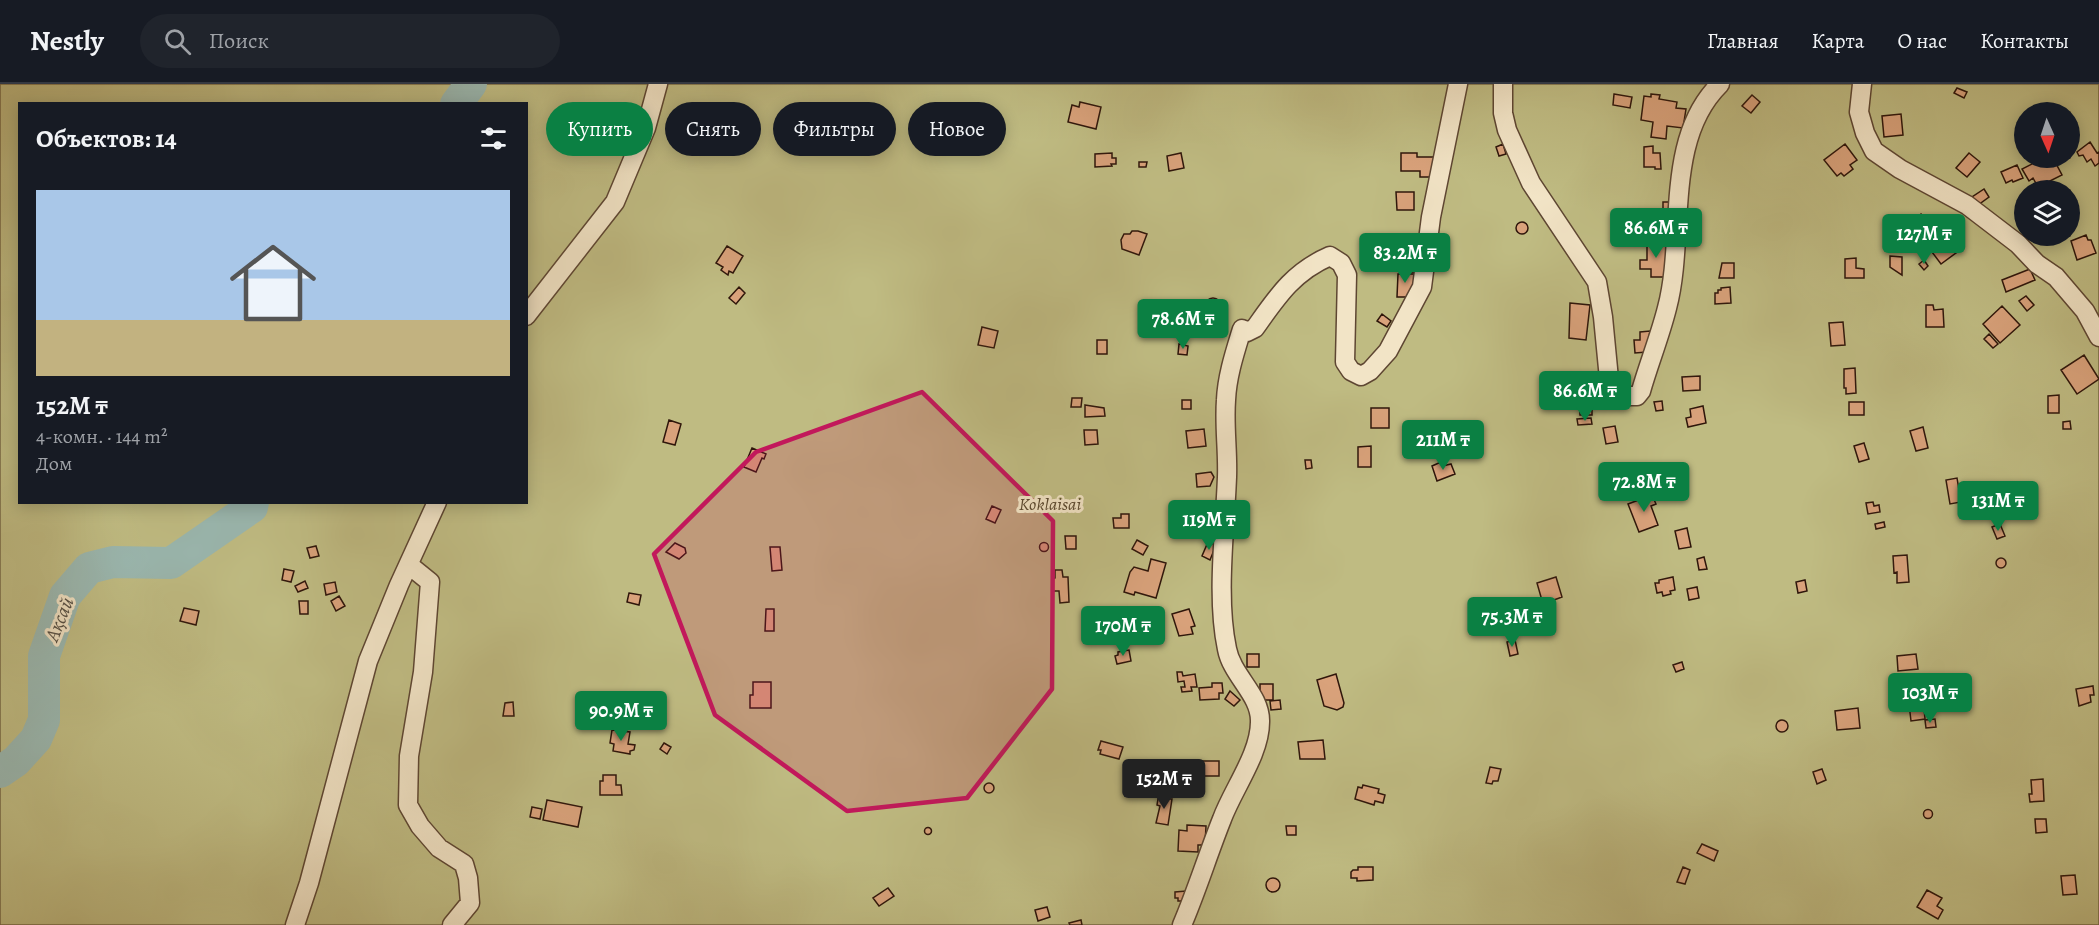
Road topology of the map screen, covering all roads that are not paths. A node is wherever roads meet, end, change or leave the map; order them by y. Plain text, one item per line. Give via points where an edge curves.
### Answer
1 (658, 84) edge
2 (1458, 84) edge
3 (1503, 84) edge
4 (1720, 84) edge
5 (1862, 84) edge
6 (528, 313) edge
7 (2099, 337) edge
8 (436, 504) edge
9 (409, 565) junction
10 (295, 925) edge
11 (452, 925) edge
12 (1182, 925) edge

1 - 6 street via 646,128 615,202
2 - 12 street via 1431,217 1422,287 1388,351 1361,376 1355,375 1345,362 1347,275 1341,263 1330,256 1310,264 1291,281 1255,328 1247,332 1242,329 1226,398 1222,617 1227,651 1235,671 1258,705 1260,721 1257,743 1222,817
3 - 4 street via 1507,130 1531,183 1597,282 1609,379 1617,393 1629,397 1641,391 1668,308 1688,139 1700,110
5 - 7 street via 1859,112 1874,151 1900,170 1967,205 2018,244 2056,277 2085,311
8 - 9 street
9 - 10 street via 368,661
9 - 11 street via 430,582 423,672 409,756 408,806 439,848 464,864 470,903

